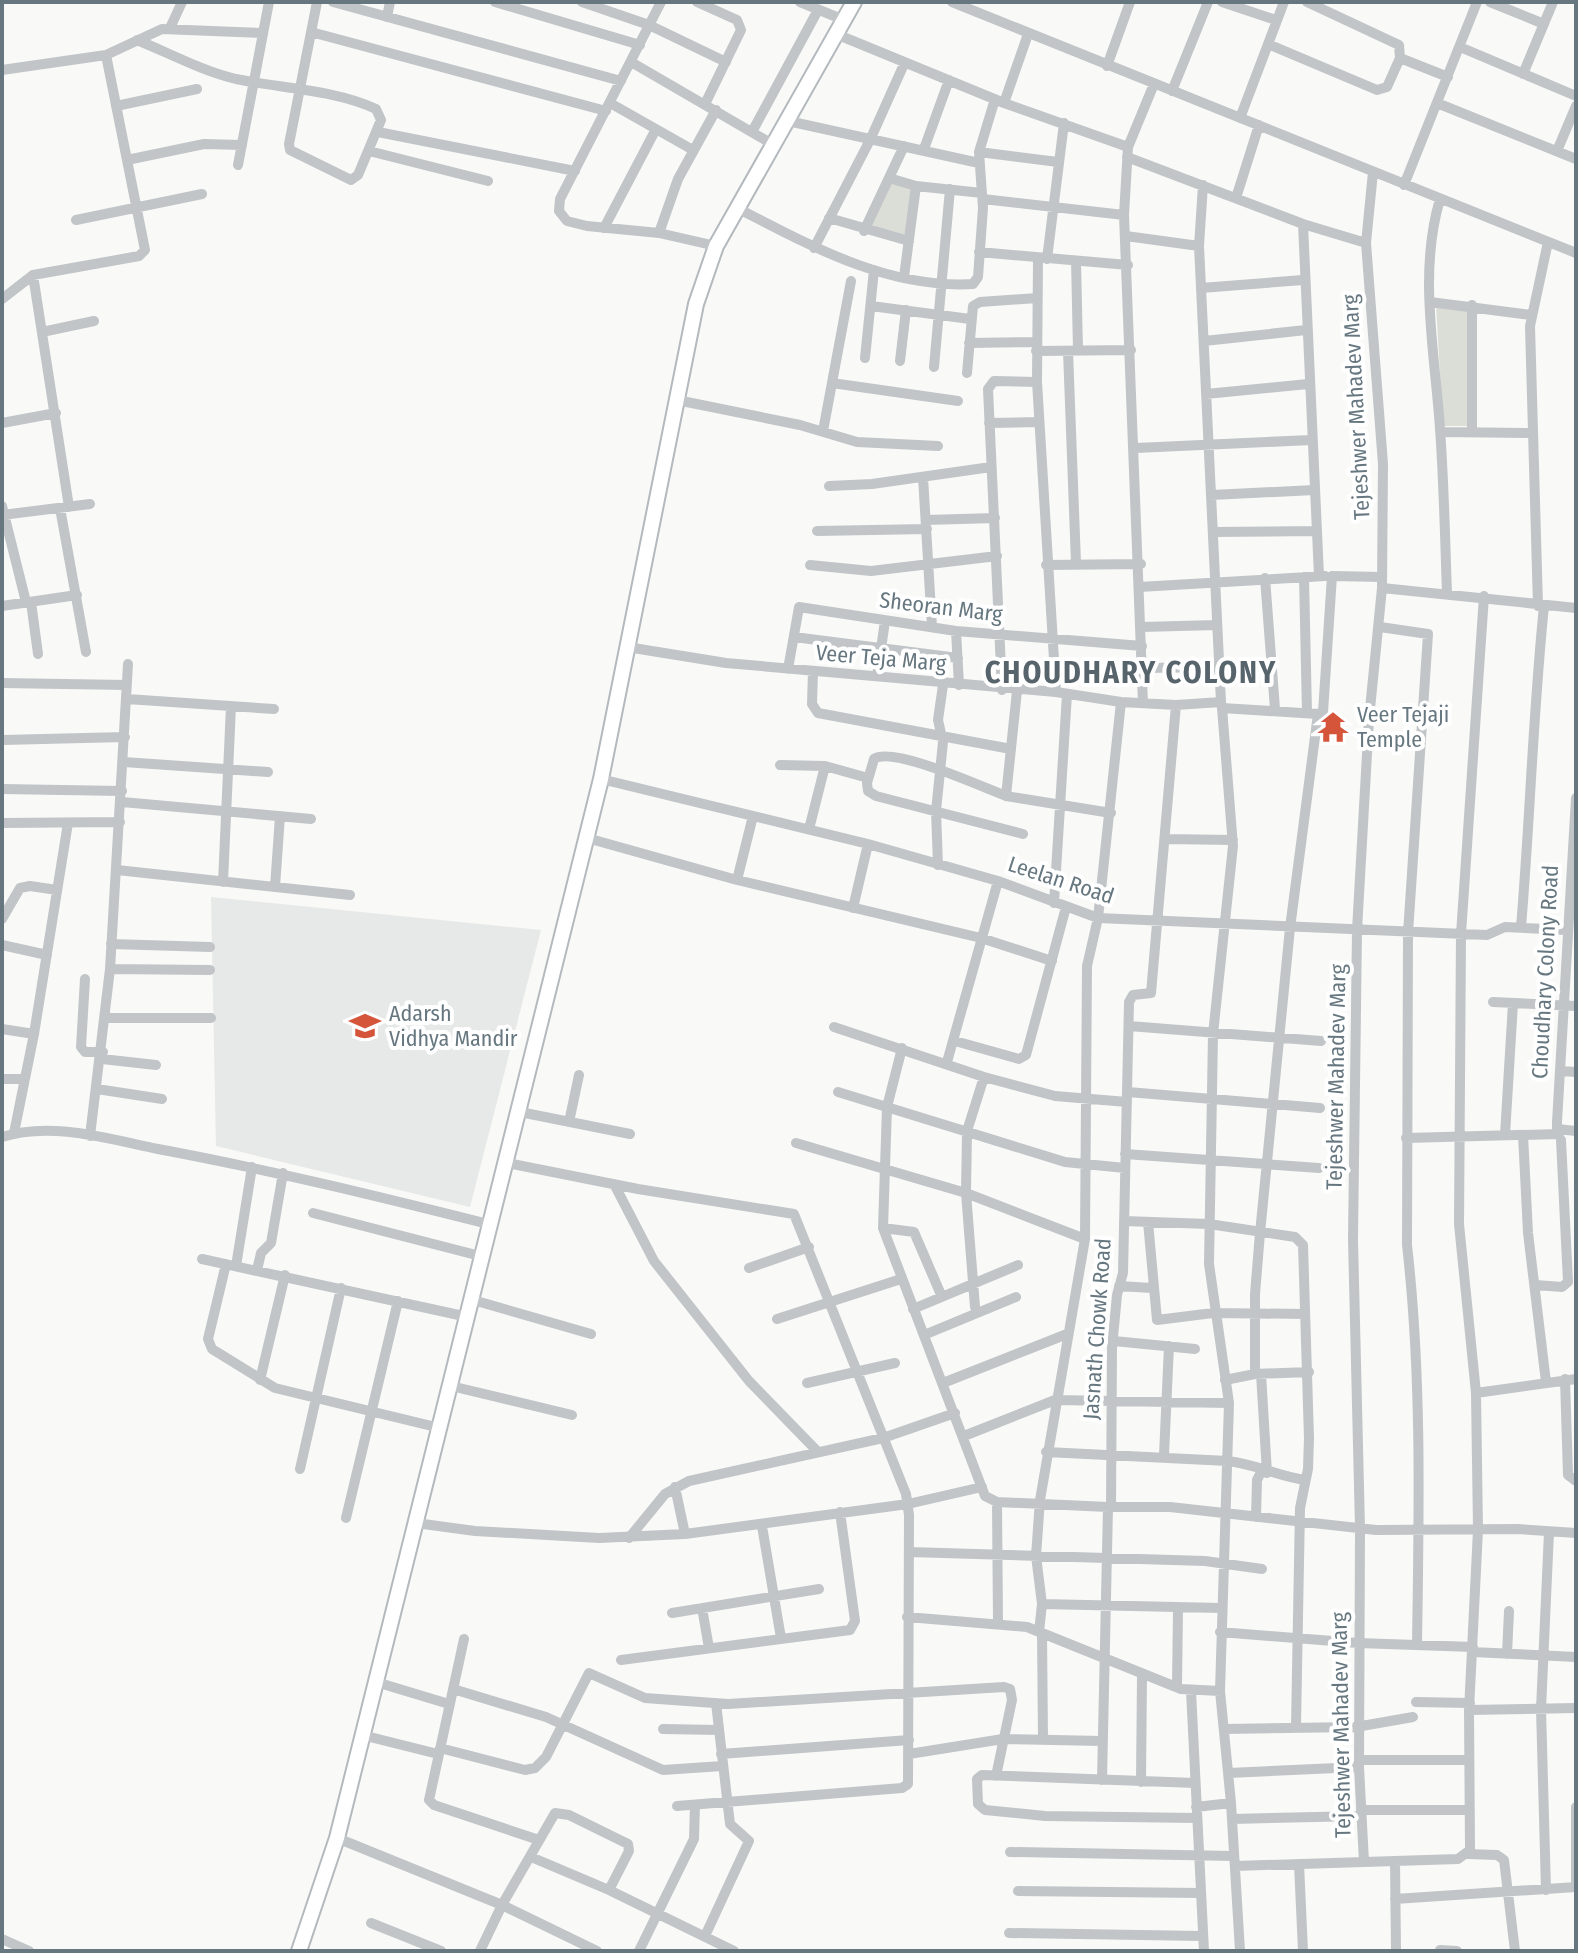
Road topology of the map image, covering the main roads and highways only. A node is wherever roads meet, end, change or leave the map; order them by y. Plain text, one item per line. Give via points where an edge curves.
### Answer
1 (854, 2) edge
2 (299, 1951) edge

1 - 2 main road via 716,246 696,304 587,838 337,1838

